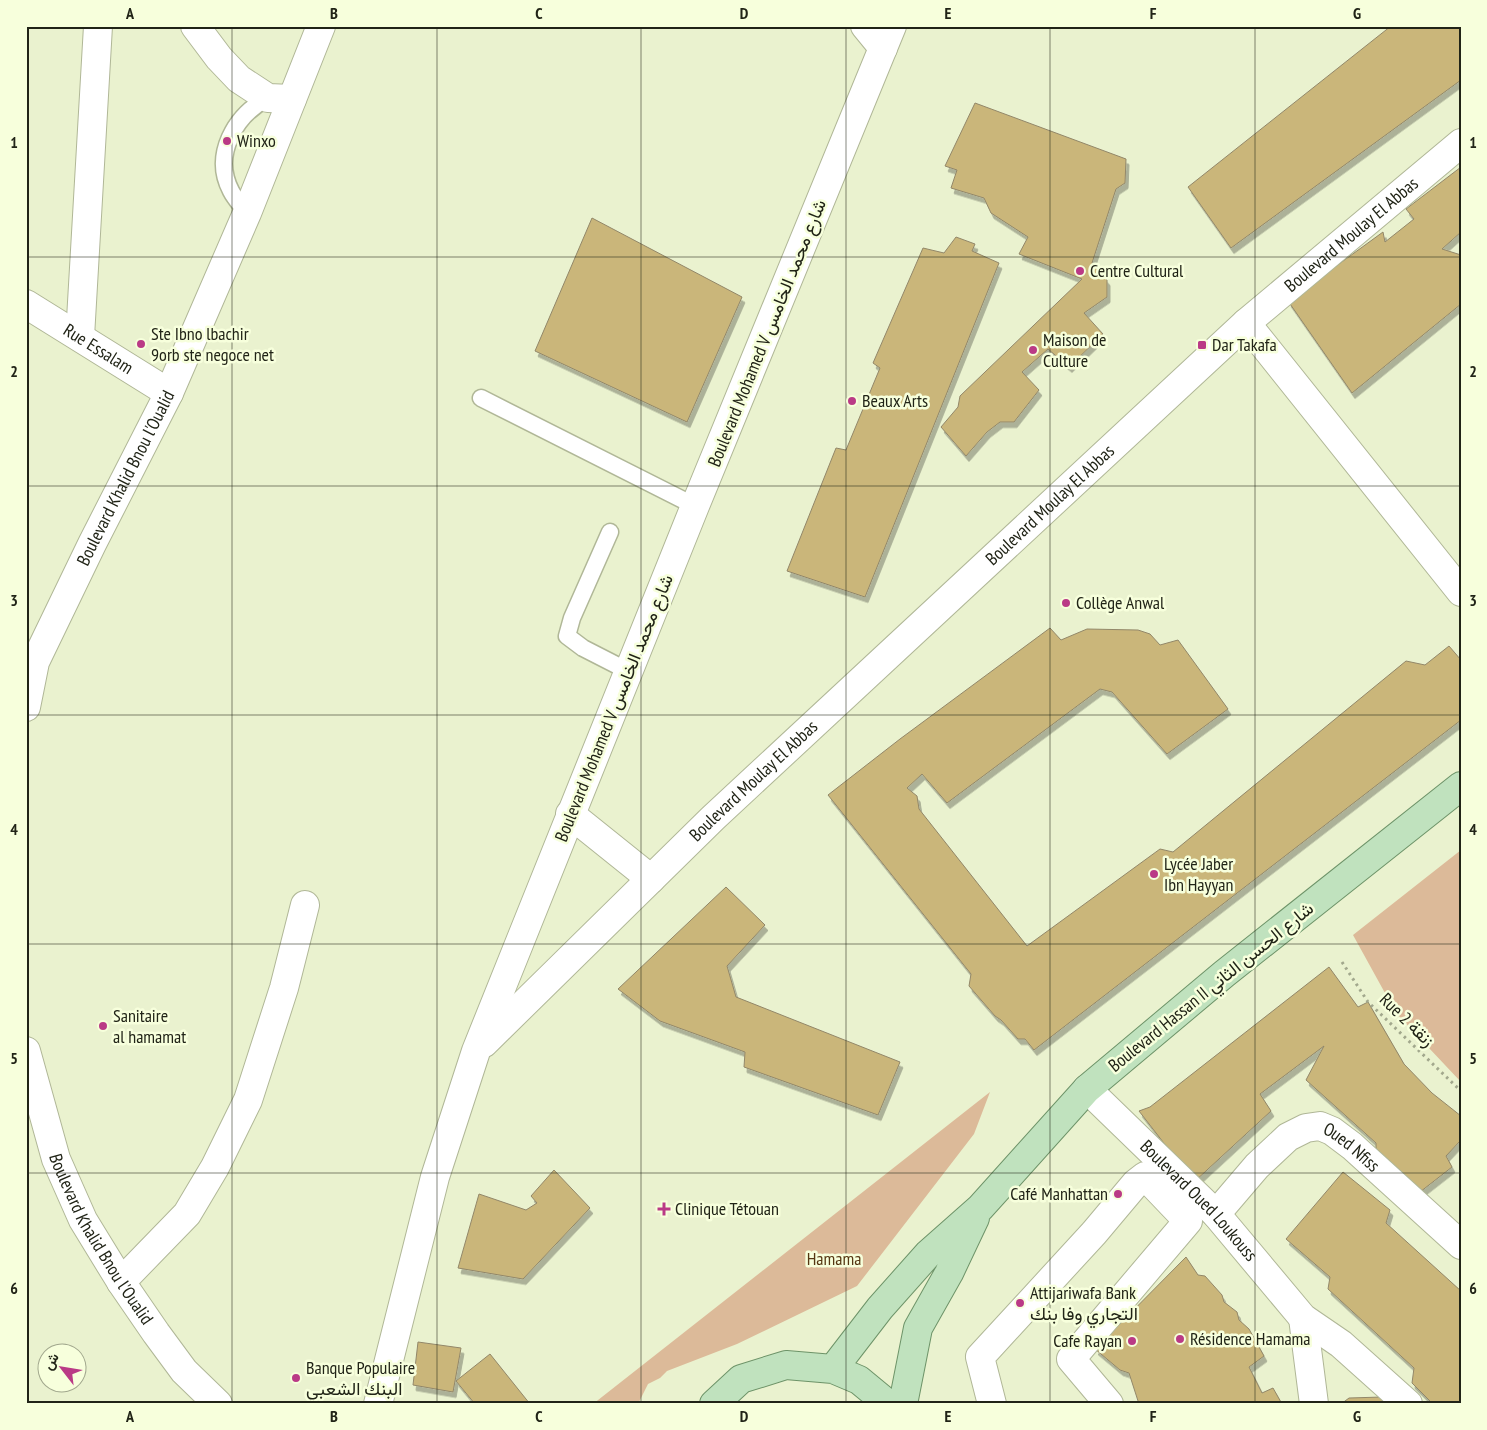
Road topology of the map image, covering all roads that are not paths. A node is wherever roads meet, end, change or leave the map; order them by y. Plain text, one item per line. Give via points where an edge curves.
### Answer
1 (98, 26) edge
2 (195, 26) edge
3 (320, 26) edge
4 (866, 26) edge
5 (888, 37) edge
6 (280, 98) junction
7 (1461, 143) edge
8 (247, 213) junction
9 (26, 304) edge
10 (1246, 322) junction
11 (80, 337) junction
12 (169, 393) junction
13 (481, 398) dead end
14 (695, 506) junction
15 (610, 532) dead end
16 (1461, 592) edge
17 (31, 663) edge
18 (628, 671) junction
19 (26, 707) edge
20 (1461, 786) edge
21 (570, 814) junction
22 (651, 879) junction
23 (305, 905) dead end
24 (26, 1051) edge
25 (476, 1051) junction
26 (1087, 1089) junction
27 (980, 1208) junction
28 (1216, 1214) junction
29 (1461, 1245) edge
30 (121, 1282) junction
31 (1303, 1318) junction
32 (833, 1369) junction
33 (218, 1404) edge
34 (378, 1404) edge
35 (714, 1404) edge
36 (886, 1404) edge
37 (903, 1404) edge
38 (992, 1404) edge
39 (1109, 1404) edge
40 (1314, 1404) edge
41 (1408, 1404) edge

1 - 11 street
2 - 6 street via 239,80
3 - 6 street, Boulevard Khalid Bnou l'Oualid
4 - 5 street
5 - 14 street, Boulevard Mohamed V شارع محمد الخامس
6 - 8 street, Boulevard Khalid Bnou l'Oualid
6 - 8 lane via 256,104 241,118 227,141 224,169 230,191
7 - 10 street, Boulevard Moulay El Abbas
8 - 12 street, Boulevard Khalid Bnou l'Oualid
9 - 11 street, Rue Essalam
10 - 16 street
10 - 22 street, Boulevard Moulay El Abbas
11 - 12 street, Rue Essalam
12 - 17 street, Boulevard Khalid Bnou l'Oualid
13 - 14 lane
14 - 18 street, Boulevard Mohamed V شارع محمد الخامس
15 - 18 lane via 567,636
17 - 19 street, Boulevard Khalid Bnou l'Oualid
18 - 21 street, Boulevard Mohamed V شارع محمد الخامس
20 - 26 main road, Boulevard Hassan II شارع الحسن الثاني via 1224,974
21 - 22 street
21 - 25 street, Boulevard Mohamed V شارع محمد الخامس
22 - 25 street, Boulevard Moulay El Abbas
23 - 30 street via 284,988 248,1100 215,1167 187,1214
24 - 30 street, Boulevard Khalid Bnou l'Oualid via 56,1159 83,1220
25 - 34 street, Boulevard Mohamed V شارع محمد الخامس via 435,1177
26 - 27 main road, Boulevard Hassan II شارع الحسن الثاني
26 - 28 street, Boulevard Oued Loukouss
27 - 32 main road, Boulevard Hassan II شارع الحسن الثاني via 928,1254 880,1308
27 - 37 main road, Boulevard Hassan II شارع الحسن الثاني via 918,1328
28 - 29 street, Oued Nfiss via 1288,1137 1306,1128 1320,1126 1352,1146
28 - 31 street, Boulevard Oued Loukouss
30 - 33 street, Boulevard Khalid Bnou l'Oualid via 184,1371
31 - 40 street
31 - 41 street, Boulevard Oued Loukouss via 1341,1344
32 - 35 main road via 786,1364 741,1379
32 - 36 main road via 859,1380
38 - 39 street via 980,1357 1145,1176 1188,1221 1071,1359

